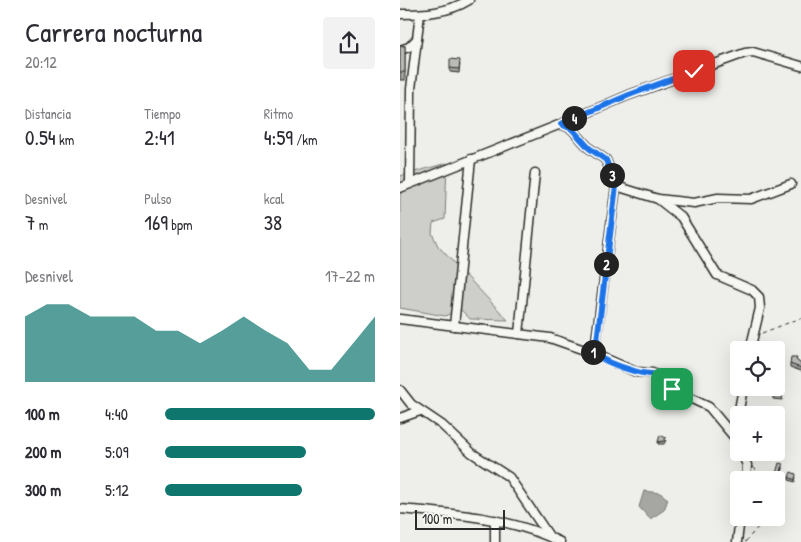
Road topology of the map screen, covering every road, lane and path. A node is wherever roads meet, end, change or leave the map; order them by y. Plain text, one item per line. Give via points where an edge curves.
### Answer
1 (469, 0) edge
2 (400, 14) edge
3 (420, 14) junction
4 (417, 39) junction
5 (400, 50) edge
6 (801, 66) edge
7 (561, 124) junction
8 (471, 160) junction
9 (535, 172) dead end
10 (410, 183) junction
11 (791, 184) dead end
12 (616, 186) junction
13 (400, 188) edge
14 (658, 199) junction
15 (801, 318) edge
16 (400, 319) edge
17 (454, 326) junction
18 (519, 334) junction
19 (752, 337) junction
20 (751, 341) edge
21 (593, 353) junction
22 (400, 390) edge
23 (420, 411) junction
24 (400, 418) edge
25 (730, 432) edge
26 (749, 461) edge
27 (758, 471) edge
28 (400, 509) edge
29 (496, 520) junction
30 (739, 526) edge
31 (759, 526) edge
32 (549, 536) junction
33 (495, 542) edge
34 (560, 542) edge
35 (737, 542) edge
36 (745, 542) edge

1 - 3 street via 456,7
2 - 3 street
3 - 4 street
4 - 5 street
4 - 10 street via 411,89
6 - 7 street via 748,52 629,95
7 - 8 street
7 - 12 street via 572,129 589,148 606,160
8 - 10 street
8 - 17 street
9 - 18 street
10 - 13 street
11 - 14 street via 751,199 718,198 694,203
12 - 14 street
12 - 21 street
14 - 19 street via 680,217 717,275 752,290 759,297 760,308
15 - 19 path
16 - 17 street
17 - 18 street
18 - 21 street via 550,338
19 - 20 street
21 - 25 street via 632,370 652,373 664,379 677,392 709,406
22 - 23 street
23 - 24 street
23 - 32 street via 442,425 472,453 509,477
26 - 27 path
28 - 29 street
29 - 32 street
29 - 33 street
30 - 35 street
31 - 36 path
32 - 34 street

